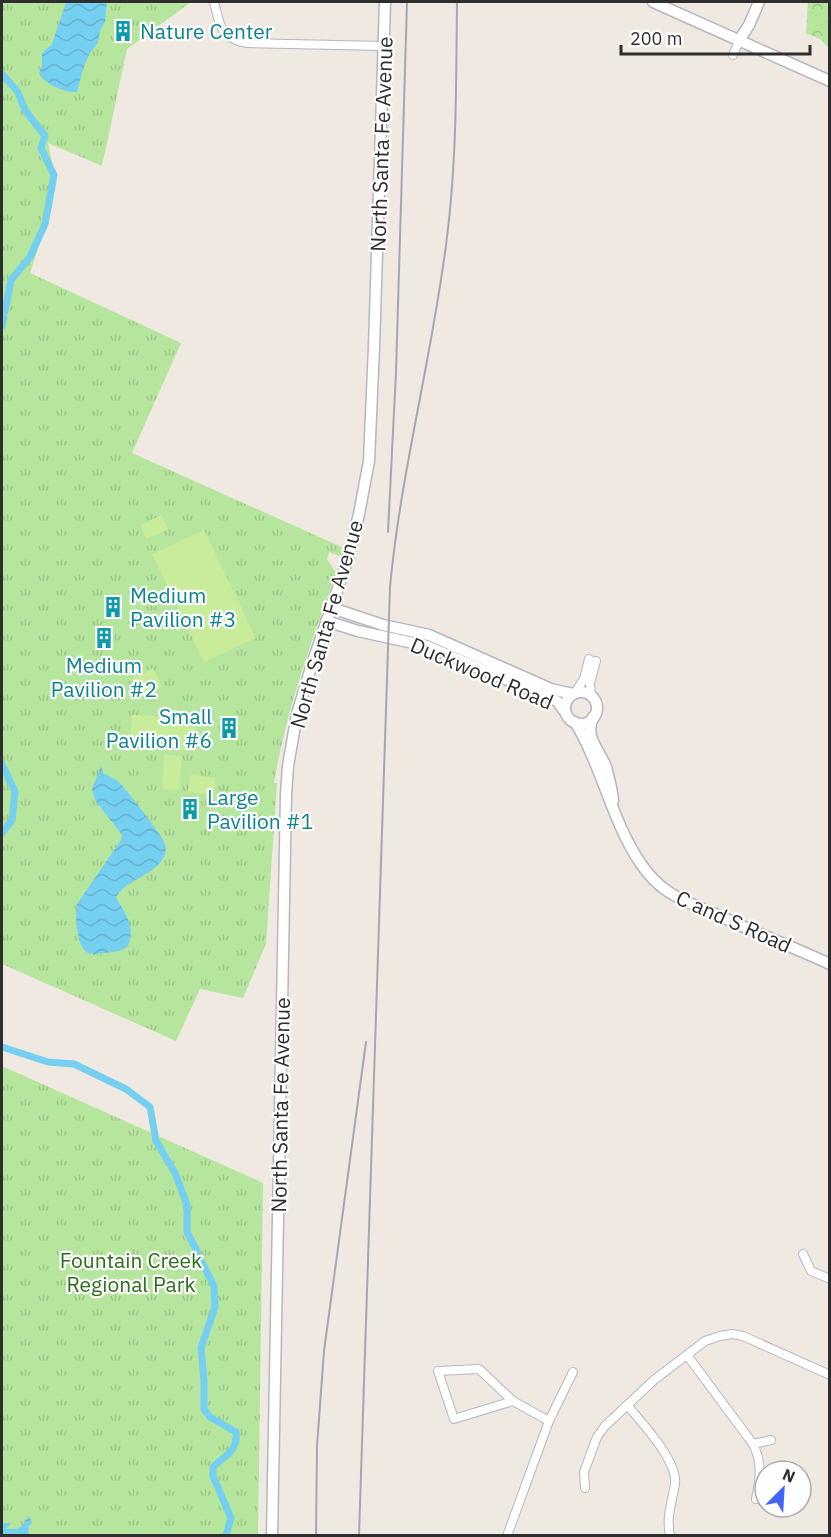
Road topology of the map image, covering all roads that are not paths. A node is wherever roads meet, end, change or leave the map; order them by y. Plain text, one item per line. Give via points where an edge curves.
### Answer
1 (214, 2) edge
2 (385, 2) edge
3 (653, 2) edge
4 (759, 2) edge
5 (740, 39) junction
6 (384, 46) junction
7 (733, 55) dead end
8 (830, 81) edge
9 (332, 608) junction
10 (326, 621) junction
11 (574, 693) junction
12 (591, 696) junction
13 (565, 712) junction
14 (594, 717) junction
15 (575, 722) junction
16 (613, 804) junction
17 (830, 964) edge
18 (803, 1254) dead end
19 (830, 1279) edge
20 (687, 1355) junction
21 (573, 1372) dead end
22 (830, 1375) edge
23 (513, 1401) junction
24 (627, 1405) junction
25 (549, 1421) junction
26 (771, 1440) dead end
27 (753, 1444) junction
28 (759, 1459) edge
29 (585, 1488) dead end
30 (272, 1536) edge
31 (507, 1536) edge
32 (670, 1536) edge

1 - 6 street via 222,29 230,38 247,43
2 - 6 main road, North Santa Fe Avenue
3 - 5 main road
4 - 5 main road
5 - 7 street
5 - 8 main road
6 - 9 main road, North Santa Fe Avenue via 369,461 349,556
9 - 10 main road, North Santa Fe Avenue
9 - 11 main road, Duckwood Road via 429,635 551,689
10 - 13 main road, Duckwood Road via 426,646 557,701
10 - 30 main road, North Santa Fe Avenue via 297,714 286,795
11 - 12 main road
11 - 12 street via 593,660
11 - 13 main road via 566,702
12 - 14 main road via 596,707
13 - 15 main road
14 - 15 main road via 585,723
14 - 16 main road, C and S Road via 590,737 606,766
15 - 16 main road, C and S Road
16 - 17 main road, C and S Road via 641,864 656,883 680,901
18 - 19 street via 811,1271
20 - 22 street via 712,1337 732,1334
20 - 24 street
20 - 27 street
21 - 25 street
23 - 23 street via 454,1419 438,1371 479,1369
23 - 25 street
24 - 29 street via 597,1437 584,1472
24 - 32 street via 674,1472 668,1518
25 - 31 street
26 - 27 street
27 - 28 street

